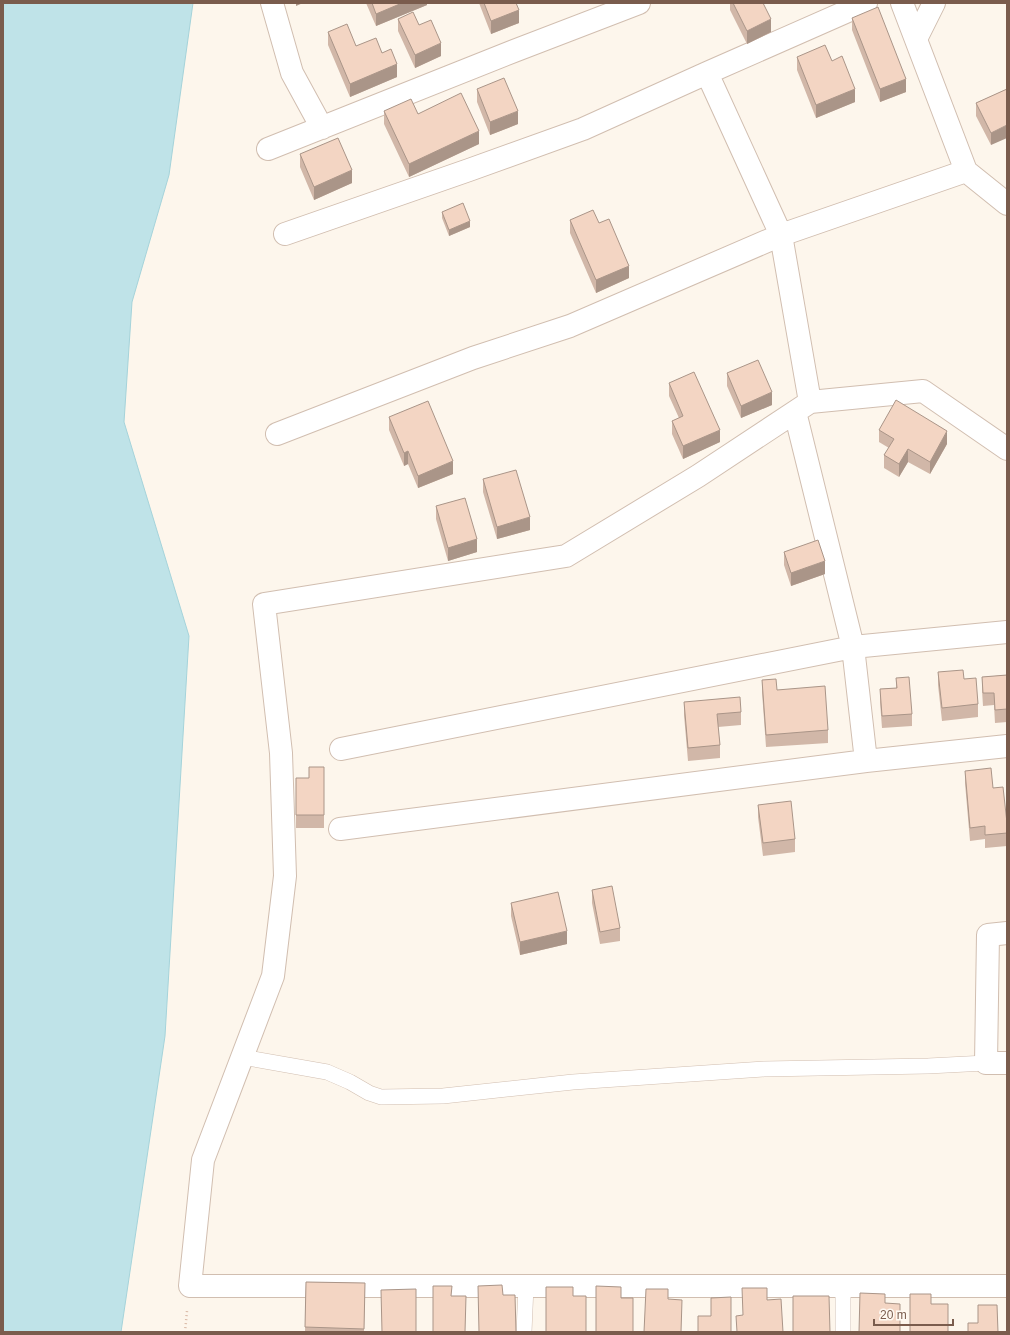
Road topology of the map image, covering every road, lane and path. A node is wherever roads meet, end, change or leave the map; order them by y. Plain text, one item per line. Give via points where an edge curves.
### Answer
1 (272, 3) edge
2 (638, 3) edge
3 (866, 3) edge
4 (902, 3) edge
5 (934, 3) edge
6 (916, 39) junction
7 (707, 73) junction
8 (322, 128) junction
9 (268, 149) dead end
10 (966, 171) junction
11 (1007, 204) edge
12 (285, 234) dead end
13 (781, 235) junction
14 (802, 407) junction
15 (277, 434) dead end
16 (1007, 449) edge
17 (1007, 632) edge
18 (853, 648) junction
19 (1007, 746) edge
20 (341, 749) dead end
21 (866, 762) junction
22 (340, 829) dead end
23 (1007, 933) edge
24 (242, 1057) junction
25 (996, 1063) edge
26 (526, 1286) junction
27 (843, 1286) junction
28 (1007, 1286) edge
29 (524, 1332) edge
30 (843, 1332) edge

1 - 8 street via 292,73
2 - 8 street
3 - 7 street
4 - 6 street
5 - 6 street
6 - 10 street
7 - 12 street via 583,129
7 - 13 street
8 - 9 street
10 - 11 street
10 - 13 street
13 - 14 street
13 - 15 street via 570,326 473,358
14 - 16 street via 923,391
14 - 18 street
14 - 24 street via 698,476 566,556 264,604 281,753 285,876 273,976
17 - 18 street
18 - 20 street
18 - 21 street
19 - 21 street
21 - 22 street
23 - 25 street via 988,935
24 - 25 lane via 328,1072 381,1097 443,1096 573,1082 764,1068
24 - 26 street via 202,1160 190,1286
26 - 27 street
26 - 29 lane
27 - 28 street
27 - 30 lane

